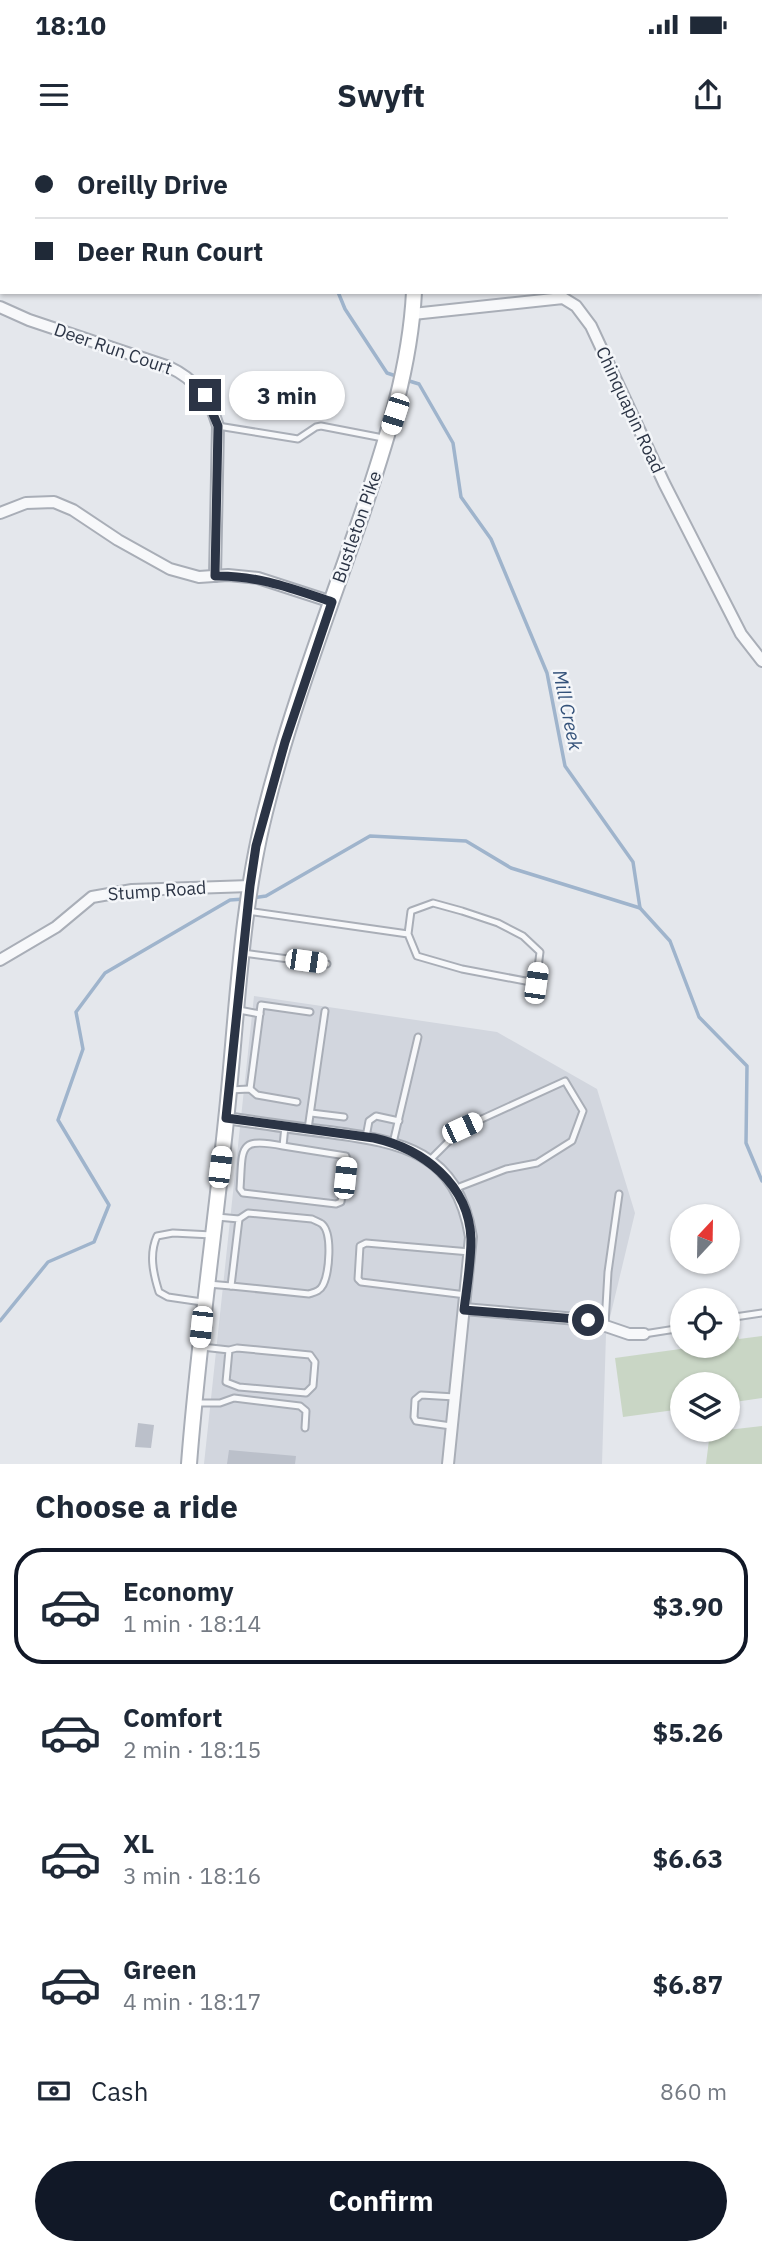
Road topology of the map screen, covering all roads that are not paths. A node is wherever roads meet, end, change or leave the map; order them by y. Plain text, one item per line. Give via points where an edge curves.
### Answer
1 (414, 294) edge
2 (571, 296) edge
3 (0, 307) edge
4 (413, 314) junction
5 (218, 426) junction
6 (387, 439) junction
7 (0, 513) edge
8 (215, 576) junction
9 (332, 602) junction
10 (762, 661) edge
11 (249, 898) junction
12 (408, 934) junction
13 (243, 953) junction
14 (0, 960) edge
15 (327, 964) dead end
16 (237, 1010) junction
17 (325, 1011) dead end
18 (310, 1012) dead end
19 (260, 1014) junction
20 (418, 1037) dead end
21 (250, 1089) junction
22 (229, 1090) junction
23 (297, 1102) dead end
24 (311, 1112) junction
25 (344, 1117) dead end
26 (226, 1118) junction
27 (399, 1121) junction
28 (285, 1126) junction
29 (309, 1129) junction
30 (366, 1137) junction
31 (393, 1143) junction
32 (284, 1146) junction
33 (429, 1161) junction
34 (454, 1189) junction
35 (619, 1194) dead end
36 (214, 1217) junction
37 (239, 1219) junction
38 (212, 1235) junction
39 (470, 1252) junction
40 (206, 1284) junction
41 (231, 1286) junction
42 (466, 1294) junction
43 (204, 1302) junction
44 (464, 1310) junction
45 (762, 1313) edge
46 (740, 1316) edge
47 (605, 1324) junction
48 (670, 1330) edge
49 (644, 1334) joint
50 (199, 1347) junction
51 (229, 1350) junction
52 (455, 1397) junction
53 (194, 1403) junction
54 (452, 1426) junction
55 (305, 1428) dead end
56 (188, 1464) edge
57 (449, 1464) edge

1 - 4 main road, Bustleton Pike
2 - 4 street, Chinquapin Road
2 - 10 street, Chinquapin Road via 591,326 729,610
3 - 5 street, Deer Run Court via 180,372 205,395
4 - 6 main road, Bustleton Pike via 405,371
5 - 6 lane via 298,439 321,426
5 - 8 street, Deer Run Court
6 - 9 main road, Bustleton Pike
7 - 8 street via 26,503 54,502 170,569
8 - 9 street via 273,582
9 - 11 main road, Bustleton Pike via 265,808
11 - 12 lane
11 - 13 main road, Bustleton Pike
11 - 14 street, Stump Road via 132,890 92,897 56,927
12 - 12 lane via 417,956 536,983 540,952 523,936 498,923 433,902 411,911
13 - 15 lane
13 - 16 main road, Bustleton Pike
16 - 19 lane
16 - 22 main road, Bustleton Pike
17 - 24 lane
18 - 19 lane via 261,1005
19 - 21 lane
20 - 27 lane
21 - 22 lane
21 - 23 lane via 257,1095
22 - 26 main road, Bustleton Pike
24 - 25 lane
24 - 29 lane
26 - 28 street
26 - 36 main road, Bustleton Pike
27 - 30 lane via 376,1116 369,1121
27 - 31 lane
28 - 29 street
28 - 32 lane
29 - 30 street
30 - 31 street
31 - 33 street
32 - 32 lane via 249,1143 242,1160 243,1193 341,1202 346,1156
33 - 34 street
33 - 34 lane via 462,1128 565,1081 583,1111 572,1141 537,1163 506,1169
34 - 39 street via 467,1220
35 - 47 lane
36 - 37 lane
36 - 38 main road, Bustleton Pike
37 - 41 lane
37 - 41 lane via 248,1213 312,1219 328,1231 330,1241 324,1283 317,1292
38 - 40 main road, Bustleton Pike
38 - 43 lane via 157,1236 152,1247 159,1292
39 - 42 street
39 - 42 lane via 360,1246 361,1282
40 - 41 lane
40 - 43 main road, Bustleton Pike
42 - 44 street
43 - 50 main road, Bustleton Pike
44 - 47 street
44 - 52 street
45 - 46 lane
47 - 49 street via 629,1334
48 - 49 lane
50 - 51 lane
50 - 53 main road, Bustleton Pike
51 - 51 lane via 226,1382 306,1393 313,1386 315,1362 310,1355
52 - 54 street
52 - 54 lane via 421,1395 415,1400 416,1421
53 - 55 lane via 234,1398 300,1406 306,1411
53 - 56 main road, Bustleton Pike
54 - 57 street

